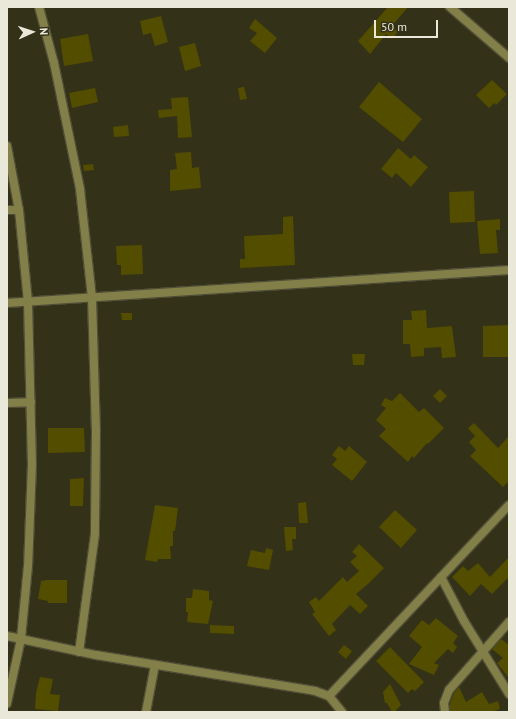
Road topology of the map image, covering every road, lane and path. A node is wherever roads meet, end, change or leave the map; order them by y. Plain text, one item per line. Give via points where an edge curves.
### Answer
1 (39, 7) edge
2 (450, 7) edge
3 (509, 58) edge
4 (7, 146) edge
5 (7, 210) edge
6 (19, 210) junction
7 (509, 270) edge
8 (92, 298) junction
9 (28, 302) junction
10 (7, 303) edge
11 (30, 402) junction
12 (7, 403) edge
13 (509, 505) edge
14 (441, 577) junction
15 (509, 622) edge
16 (7, 636) edge
17 (21, 639) junction
18 (79, 652) junction
19 (482, 652) junction
20 (155, 665) junction
21 (509, 694) edge
22 (328, 696) junction
23 (7, 703) edge
24 (146, 712) edge
25 (342, 712) edge
26 (444, 712) edge

1 - 8 street via 54,63 80,189
2 - 3 street
4 - 6 street
5 - 6 street
6 - 9 street
7 - 8 street
8 - 9 street
8 - 18 street via 96,430 95,534
9 - 10 street
9 - 11 street
11 - 12 street
11 - 17 street via 32,464
13 - 14 street
14 - 19 street
14 - 22 street
15 - 19 street
16 - 17 street
17 - 18 street
17 - 23 street
18 - 20 street
19 - 21 street
19 - 26 street via 449,690
20 - 22 street via 315,691
20 - 24 street
22 - 25 street

